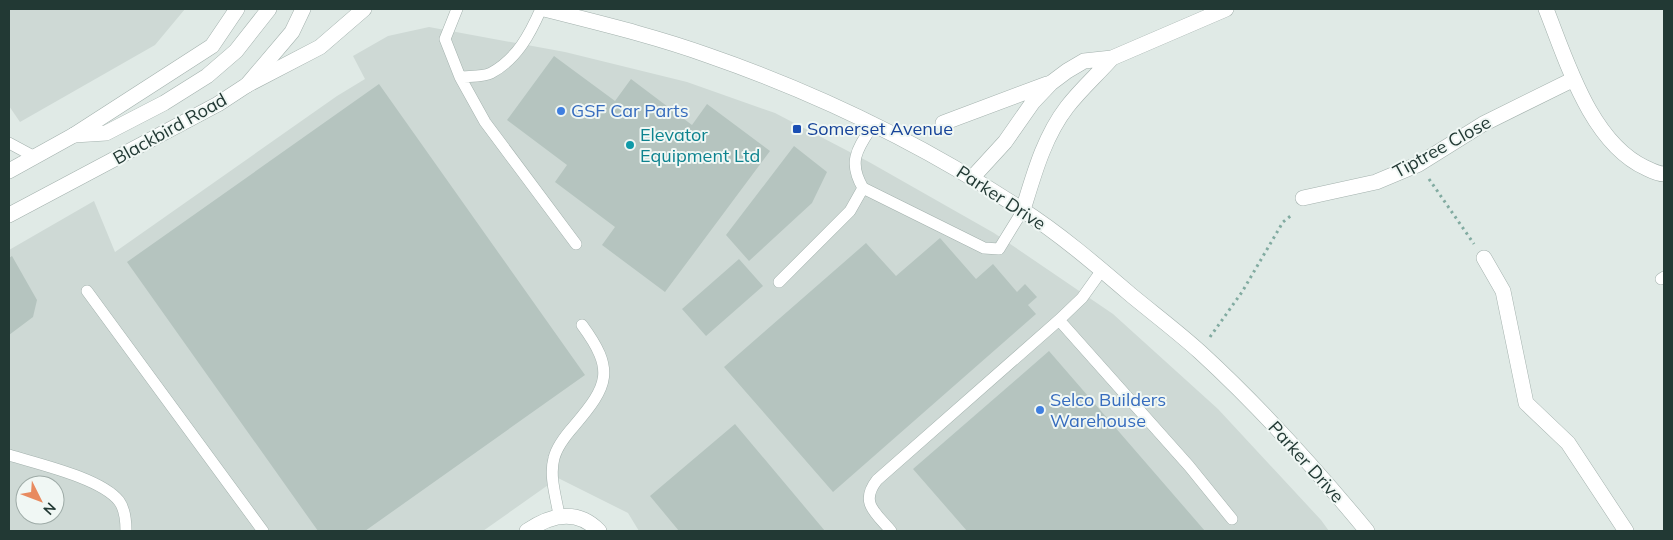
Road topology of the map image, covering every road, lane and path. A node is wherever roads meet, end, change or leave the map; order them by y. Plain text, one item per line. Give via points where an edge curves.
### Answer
1 (237, 9) edge
2 (269, 9) edge
3 (303, 9) edge
4 (364, 9) edge
5 (458, 9) edge
6 (542, 9) edge
7 (1226, 9) edge
8 (1546, 9) edge
9 (1112, 58) junction
10 (460, 77) junction
11 (1574, 78) junction
12 (1051, 83) junction
13 (247, 85) junction
14 (943, 122) dead end
15 (873, 124) junction
16 (74, 135) junction
17 (9, 143) edge
18 (35, 157) junction
19 (1419, 164) junction
20 (9, 171) edge
21 (1664, 174) edge
22 (972, 178) junction
23 (863, 188) junction
24 (1304, 198) joint
25 (1023, 210) junction
26 (9, 216) edge
27 (576, 244) dead end
28 (1484, 258) joint
29 (1102, 270) junction
30 (779, 282) dead end
31 (86, 291) dead end
32 (1059, 320) junction
33 (582, 325) dead end
34 (1199, 352) junction
35 (9, 455) edge
36 (559, 515) junction
37 (1232, 519) dead end
38 (126, 531) edge
39 (262, 531) edge
40 (527, 531) edge
41 (599, 531) edge
42 (891, 531) edge
43 (1367, 531) edge
44 (1626, 531) edge

1 - 16 street, Blackbird Road via 212,46
2 - 16 street, Blackbird Road via 236,51 207,76 106,133
3 - 13 street, Blackbird Road via 292,32
4 - 13 street via 320,47
5 - 10 lane via 445,39
6 - 10 lane via 518,51 490,74
6 - 15 street, Parker Drive via 706,55 772,79
7 - 9 street
8 - 11 street
9 - 12 street via 1084,61
9 - 25 street via 1082,88 1052,131 1038,161
10 - 27 lane via 485,122
11 - 19 street, Tiptree Close via 1483,124
11 - 21 street via 1605,135 1619,151 1637,164
12 - 14 street
12 - 22 street
13 - 26 street, Blackbird Road via 218,104
15 - 22 street, Parker Drive
15 - 23 lane via 854,161 855,175
16 - 18 street, Blackbird Road
17 - 18 lane
18 - 20 street, Blackbird Road
19 - 24 street, Tiptree Close via 1376,182
19 - 28 path
22 - 25 street, Parker Drive
23 - 25 lane via 984,248 999,249
23 - 30 lane via 850,211
24 - 34 path via 1300,208 1283,222 1242,292
25 - 29 street, Parker Drive
28 - 44 street via 1503,291 1526,403 1568,442
29 - 32 lane via 1082,298
29 - 34 street, Parker Drive
31 - 39 lane
32 - 37 lane
32 - 42 lane via 877,480 870,489 870,507
33 - 36 lane via 597,345 605,378 594,403 565,436 554,456 551,471
34 - 43 street, Parker Drive via 1315,468
35 - 38 lane via 109,490 121,503
36 - 40 street
36 - 41 street via 578,517

